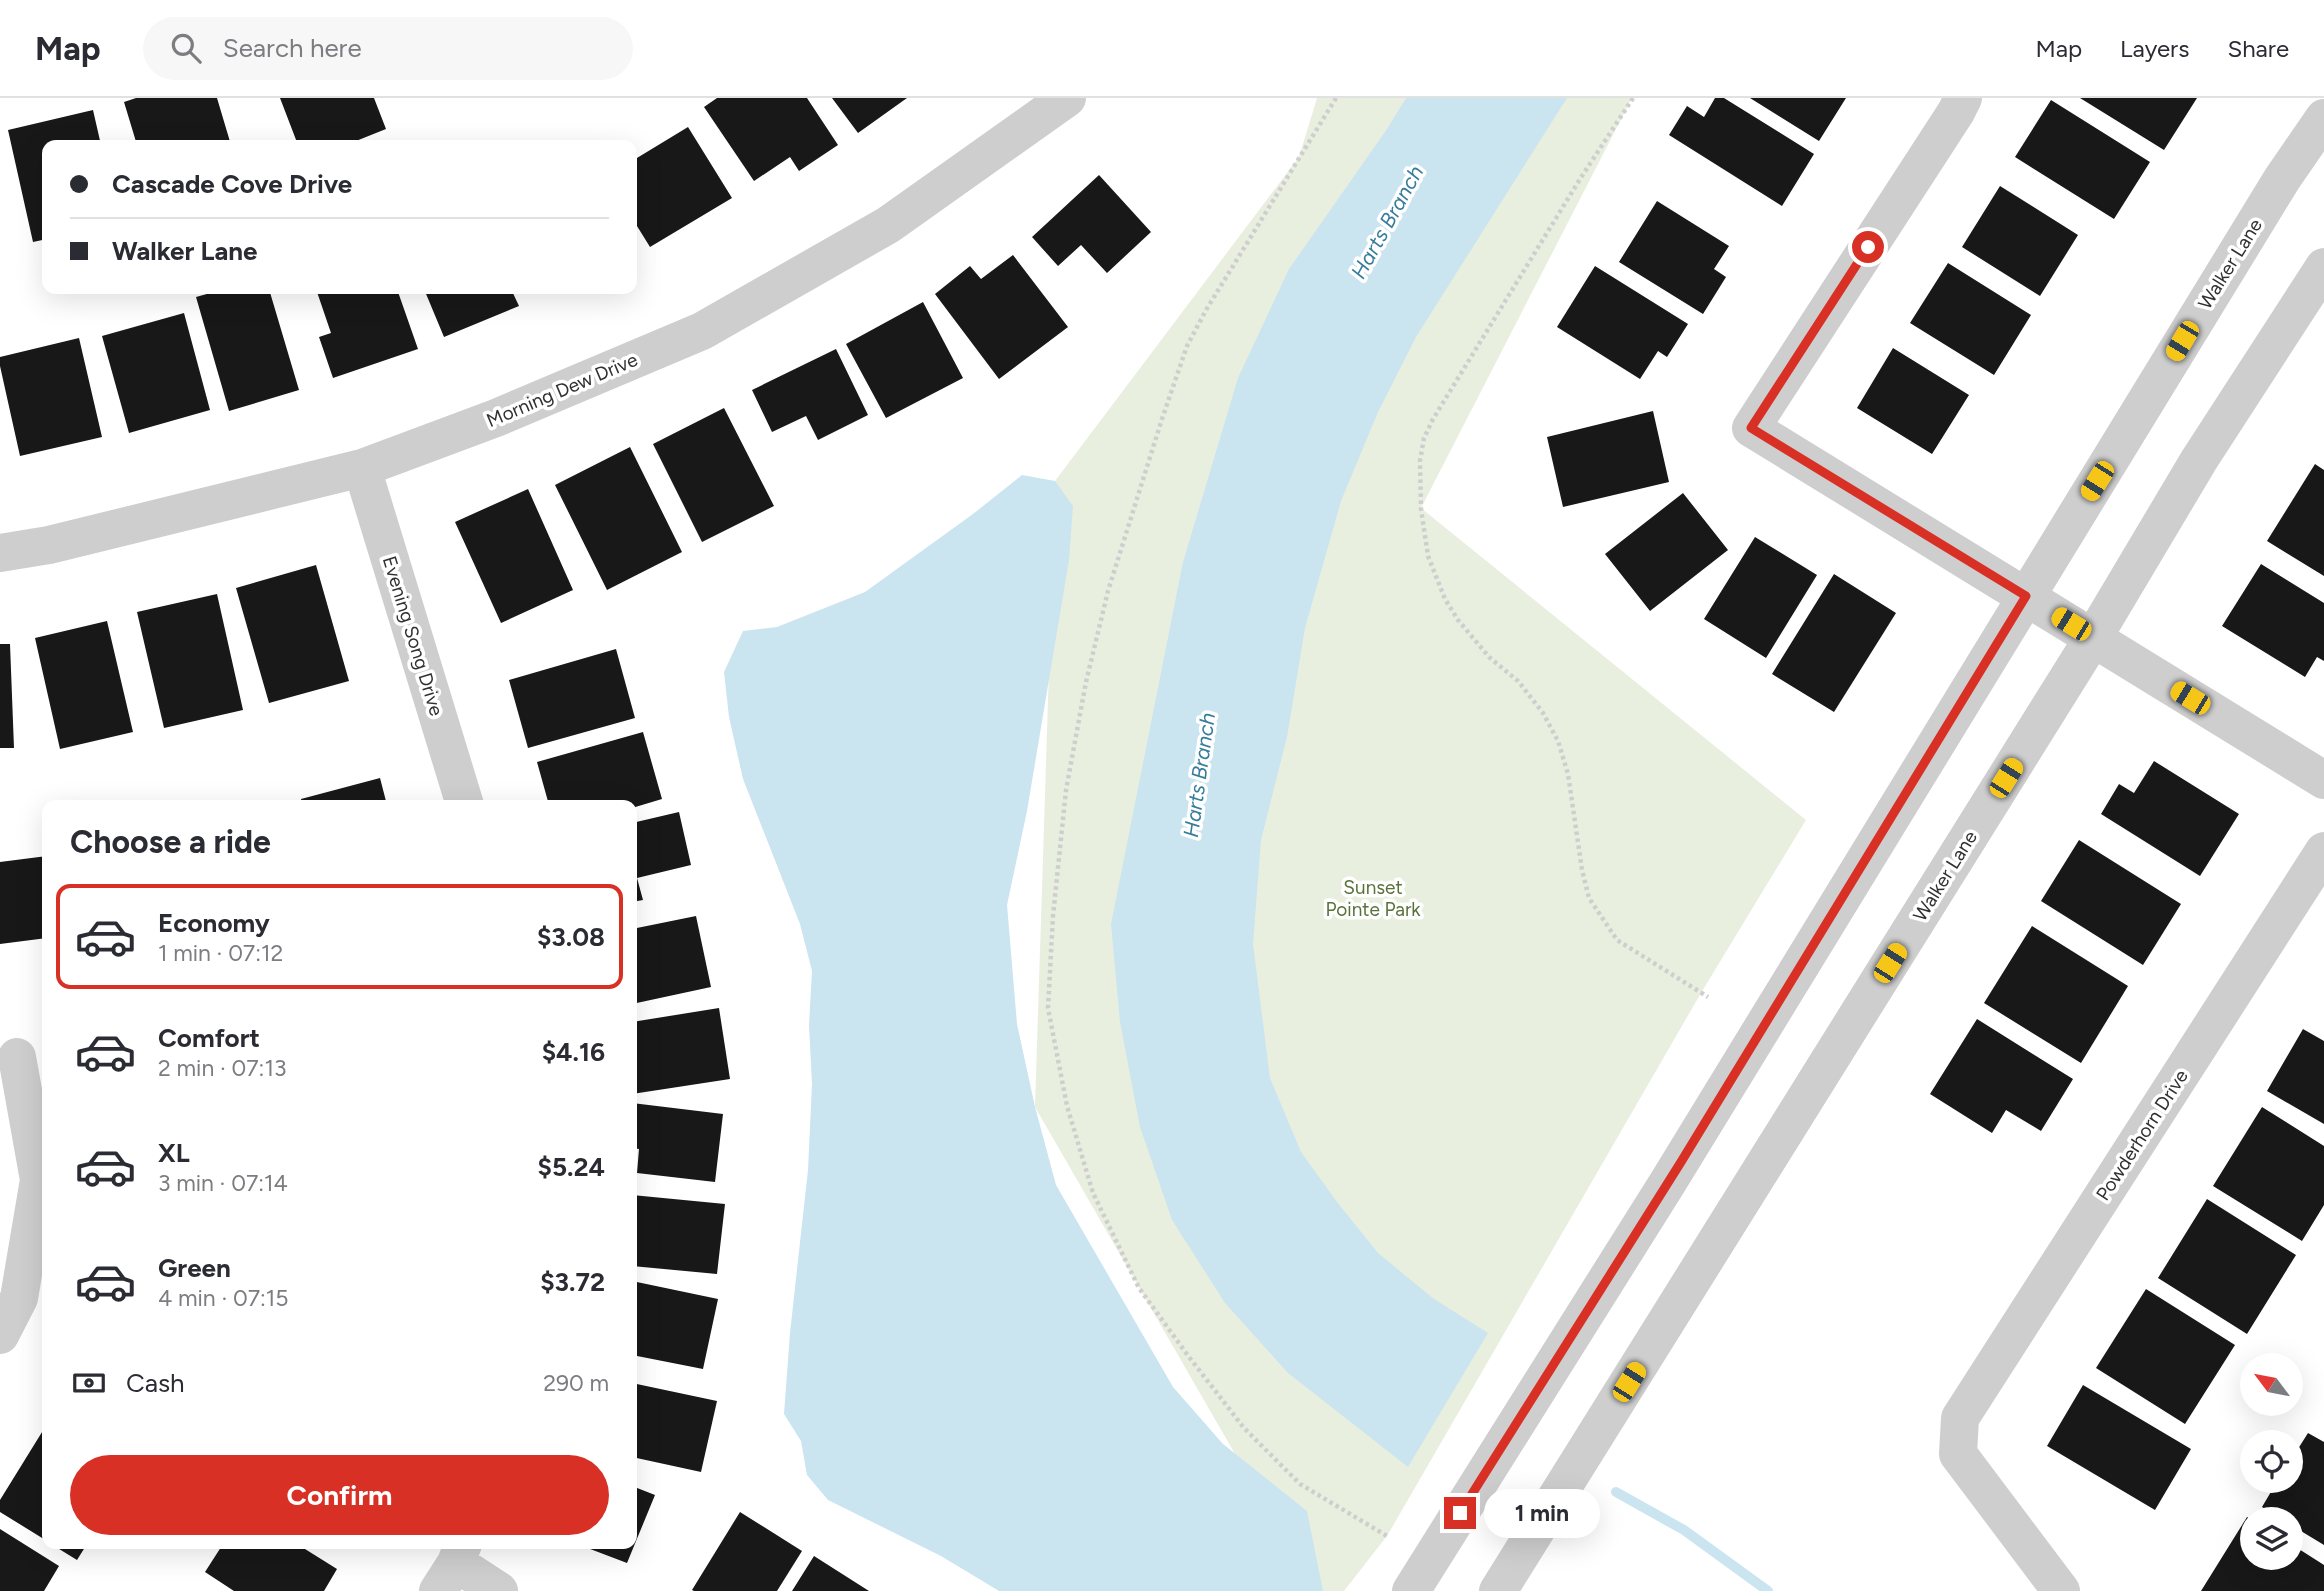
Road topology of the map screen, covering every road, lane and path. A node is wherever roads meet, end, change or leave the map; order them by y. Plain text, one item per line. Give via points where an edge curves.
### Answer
1 (1067, 98) edge
2 (1336, 98) edge
3 (1633, 98) edge
4 (1963, 98) edge
5 (2324, 118) edge
6 (2324, 267) edge
7 (362, 468) junction
8 (0, 553) edge
9 (2026, 596) junction
10 (2093, 638) junction
11 (2324, 780) edge
12 (462, 800) edge
13 (2324, 851) edge
14 (1708, 997) dead end
15 (21, 1056) edge
16 (0, 1335) edge
17 (1387, 1536) dead end
18 (452, 1566) edge
19 (499, 1591) edge
20 (1411, 1591) edge
21 (1498, 1591) edge
22 (2061, 1591) edge

1 - 7 street, Morning Dew Drive via 888,225 702,331 496,418
2 - 17 path via 1206,310 1187,346 1162,419 1108,591 1086,682 1066,790 1048,1008 1067,1106 1093,1193 1139,1289 1244,1427 1300,1484
3 - 14 path via 1423,438 1421,509 1429,556 1445,599 1489,657 1518,681 1559,741 1589,898 1617,940
4 - 9 street via 1751,428
5 - 9 street, Walker Lane
6 - 10 street, Walker Lane via 2199,460
7 - 8 street, Morning Dew Drive
7 - 12 street, Evening Song Drive
9 - 10 street
9 - 20 street, Walker Lane via 1682,1160
10 - 11 street
10 - 21 street, Walker Lane
13 - 22 street, Powderhorn Drive via 1960,1418 1958,1454
15 - 16 street via 39,1180 19,1298
18 - 19 street

